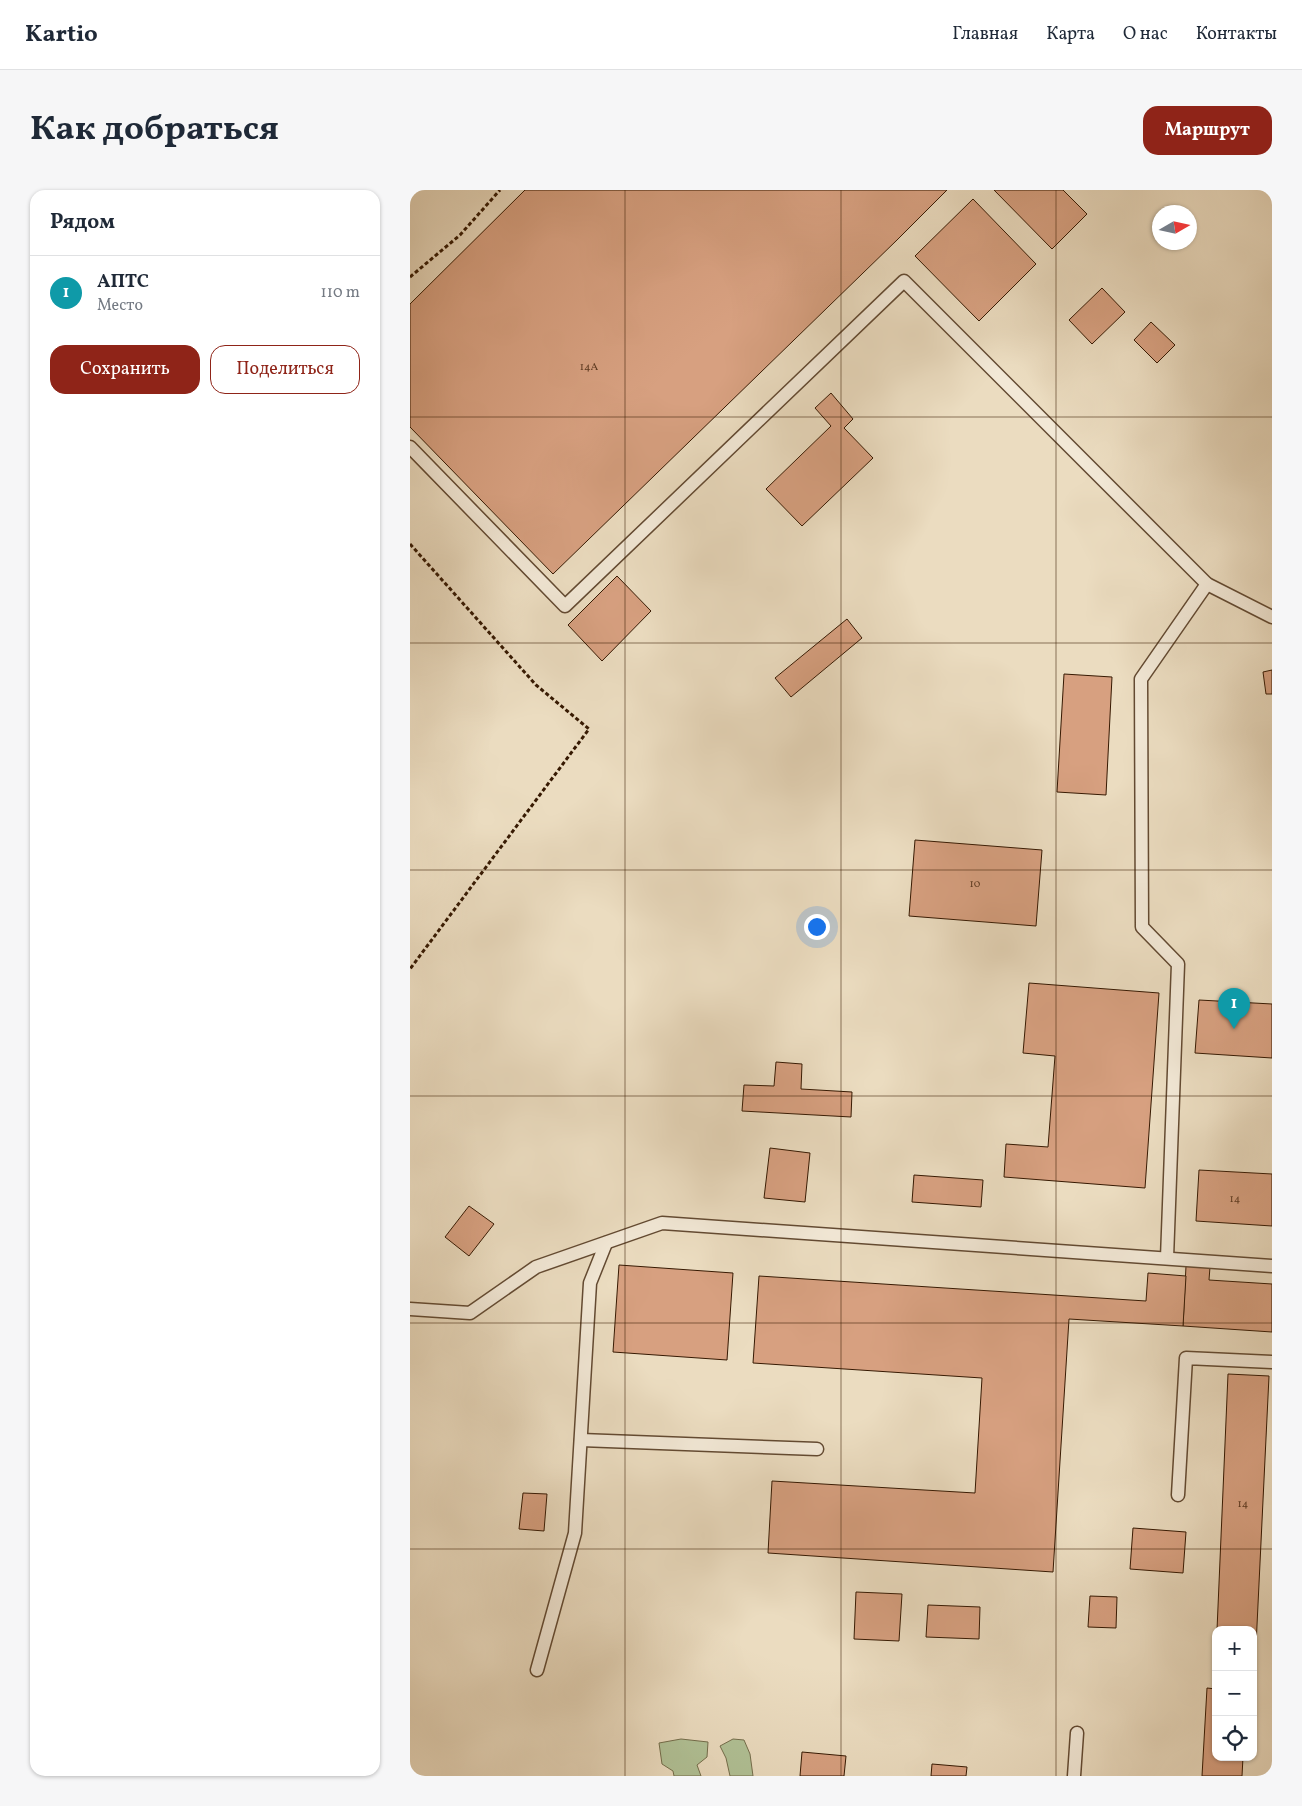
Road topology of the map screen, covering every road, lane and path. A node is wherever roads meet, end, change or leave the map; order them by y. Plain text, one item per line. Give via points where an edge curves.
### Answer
1 (500, 190) edge
2 (410, 277) edge
3 (410, 447) edge
4 (410, 544) edge
5 (1207, 584) junction
6 (1271, 613) edge
7 (410, 969) edge
8 (606, 1243) junction
9 (1167, 1258) junction
10 (1272, 1266) edge
11 (410, 1309) edge
12 (1272, 1362) edge
13 (581, 1440) junction
14 (818, 1449) dead end
15 (1178, 1495) dead end
16 (537, 1670) dead end
17 (1077, 1733) dead end
18 (1074, 1776) edge

1 - 2 path via 460,235
3 - 5 lane via 565,606 904,281
4 - 7 path via 536,685 589,729
5 - 6 lane
5 - 9 lane via 1141,679 1142,927 1178,964
8 - 9 lane via 662,1223
8 - 11 lane via 536,1268 470,1313
8 - 13 lane via 590,1284
9 - 10 lane
12 - 15 lane via 1186,1358
13 - 14 lane
13 - 16 lane via 576,1533
17 - 18 lane

